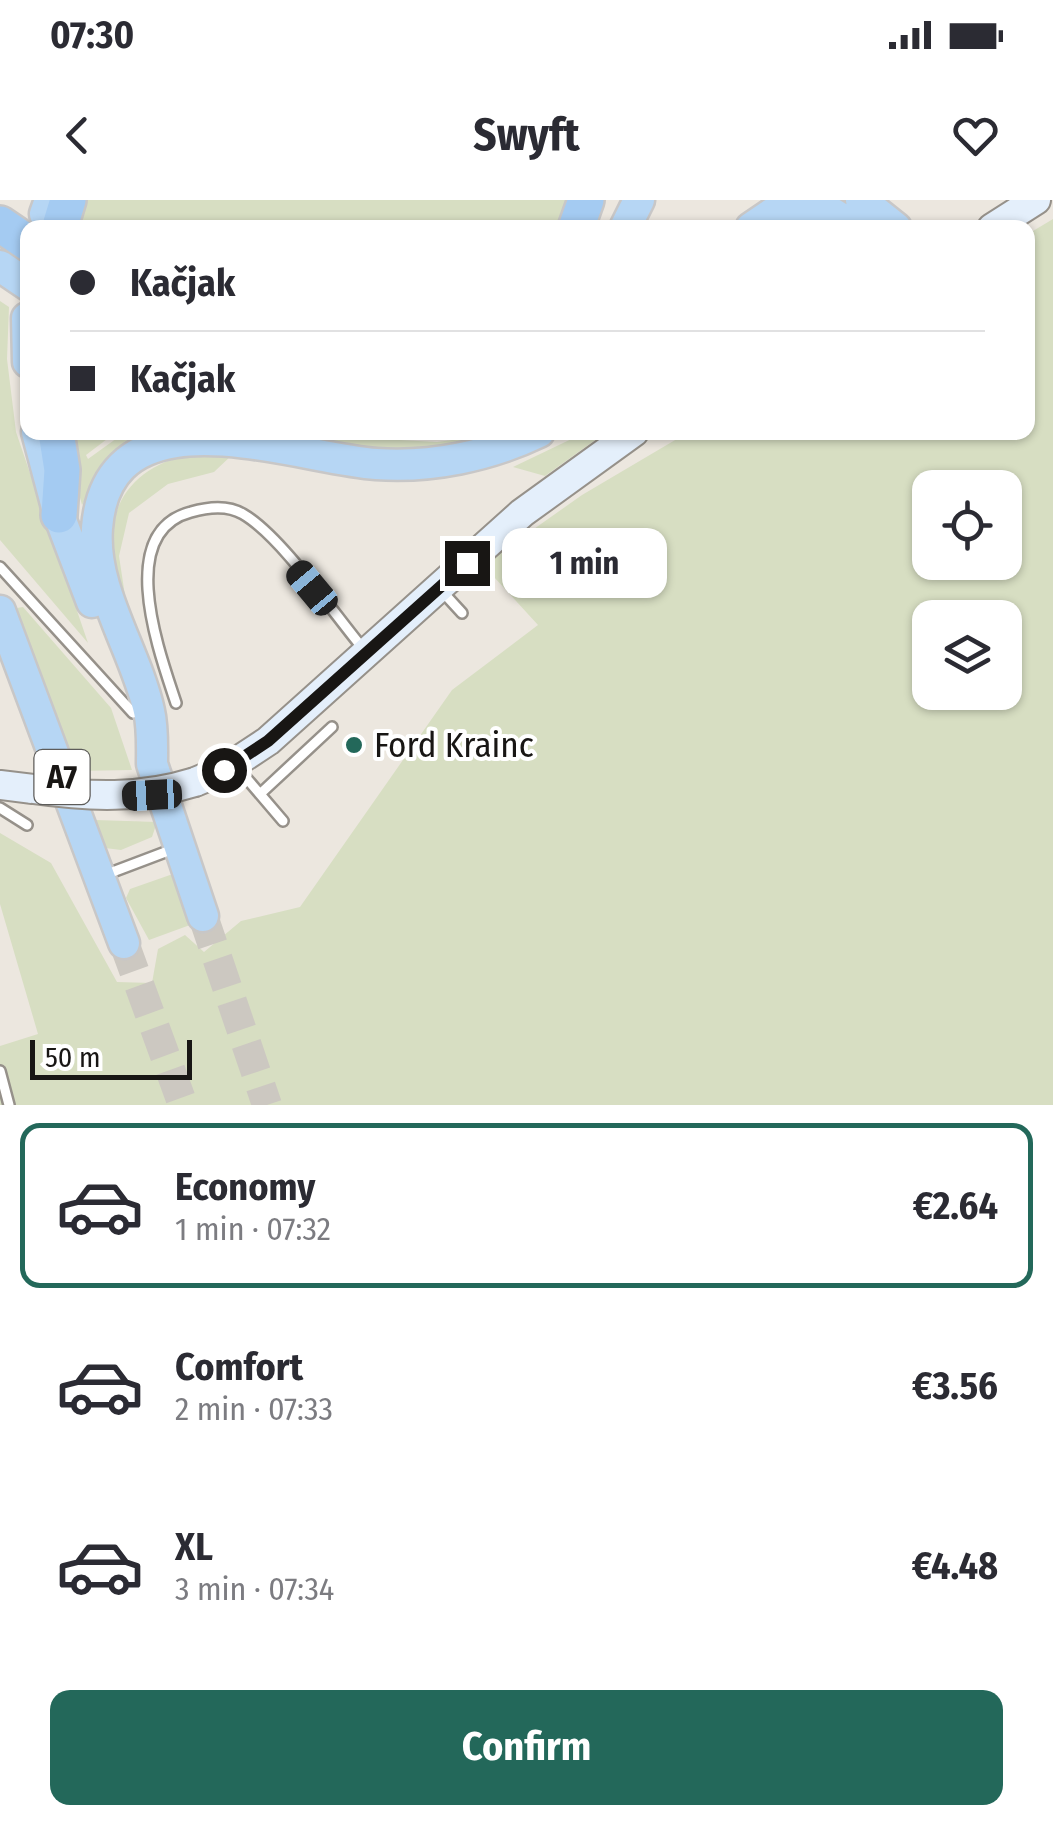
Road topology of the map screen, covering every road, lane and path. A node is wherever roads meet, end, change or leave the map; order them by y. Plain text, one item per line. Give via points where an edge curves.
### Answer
1 (861, 200) edge
2 (1036, 200) edge
3 (788, 203) edge
4 (50, 216) edge
5 (25, 220) edge
6 (763, 220) edge
7 (845, 220) edge
8 (886, 220) edge
9 (1005, 220) edge
10 (39, 440) edge
11 (57, 440) edge
12 (198, 440) edge
13 (224, 440) edge
14 (522, 440) edge
15 (623, 440) edge
16 (59, 514) junction
17 (0, 568) edge
18 (439, 588) junction
19 (0, 611) edge
20 (462, 612) dead end
21 (367, 653) junction
22 (176, 703) dead end
23 (133, 713) junction
24 (332, 728) dead end
25 (152, 764) junction
26 (234, 764) junction
27 (0, 786) edge
28 (260, 794) junction
29 (0, 808) edge
30 (283, 821) dead end
31 (28, 825) dead end
32 (177, 848) junction
33 (100, 877) junction
34 (202, 916) tunnel mouth
35 (124, 943) tunnel mouth
36 (0, 1072) edge
37 (9, 1105) edge

1 - 8 highway
2 - 9 main road
3 - 6 highway
3 - 7 highway
4 - 5 highway
10 - 16 highway
11 - 16 highway
12 - 25 highway via 159,446 128,463 104,498 97,547 148,709
13 - 14 highway via 376,464 436,463
15 - 18 main road via 522,513
16 - 23 highway
17 - 23 lane
18 - 20 lane
18 - 21 main road
19 - 33 highway, A7
21 - 22 lane via 241,512 212,506 184,513 162,531 150,554 148,588 152,630
21 - 26 main road
23 - 25 highway
24 - 28 lane
25 - 32 highway
26 - 27 main road, bridge via 152,795
26 - 28 lane
28 - 30 lane
29 - 31 lane
32 - 33 lane
32 - 34 highway
33 - 35 highway, A7
36 - 37 lane

